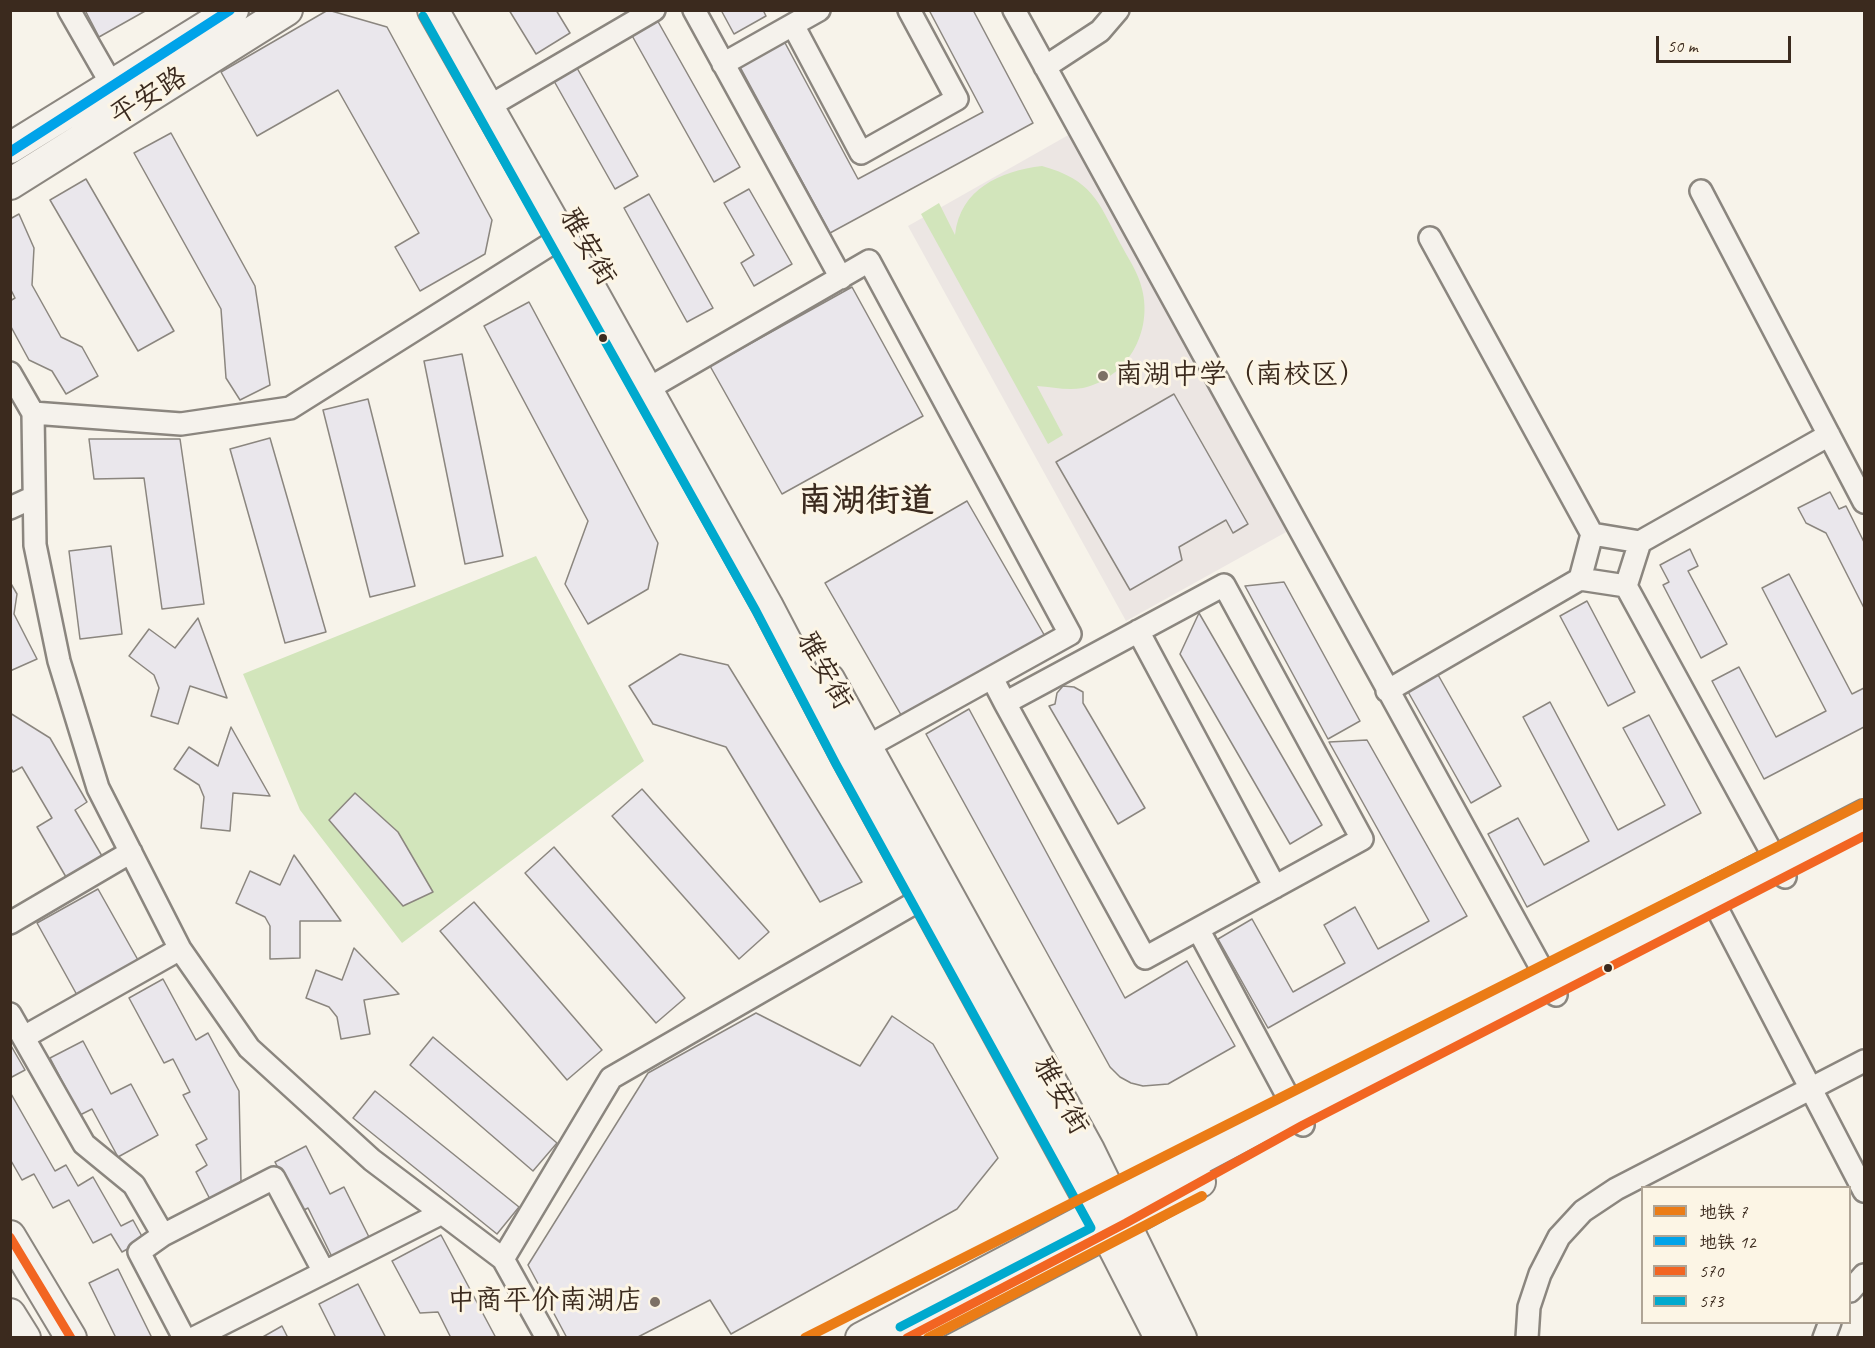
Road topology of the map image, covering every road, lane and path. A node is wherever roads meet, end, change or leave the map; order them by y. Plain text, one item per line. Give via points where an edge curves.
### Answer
1 (69, 10) edge
2 (233, 10) edge
3 (287, 10) edge
4 (433, 10) edge
5 (457, 10) edge
6 (654, 10) edge
7 (694, 10) edge
8 (819, 10) edge
9 (909, 10) edge
10 (1014, 10) edge
11 (1118, 10) edge
12 (793, 25) junction
13 (723, 64) junction
14 (1046, 67) junction
15 (112, 85) junction
16 (495, 103) junction
17 (10, 148) edge
18 (10, 184) edge
19 (1701, 191) dead end
20 (562, 237) junction
21 (1430, 238) dead end
22 (841, 278) junction
23 (10, 373) edge
24 (655, 385) junction
25 (33, 413) junction
26 (1829, 435) junction
27 (34, 497) junction
28 (1864, 502) edge
29 (10, 508) edge
30 (1592, 534) junction
31 (1640, 542) junction
32 (1580, 579) junction
33 (1626, 586) junction
34 (1138, 631) junction
35 (992, 678) junction
36 (1387, 691) junction
37 (1005, 703) junction
38 (857, 753) junction
39 (1864, 815) edge
40 (1864, 836) edge
41 (131, 852) junction
42 (1780, 869) junction
43 (1275, 886) junction
44 (925, 897) junction
45 (1714, 903) junction
46 (10, 923) edge
47 (1198, 929) junction
48 (180, 949) junction
49 (1551, 987) junction
50 (10, 1014) edge
51 (24, 1037) junction
52 (1864, 1061) edge
53 (1810, 1089) junction
54 (1299, 1117) junction
55 (1864, 1191) edge
56 (442, 1213) junction
57 (1111, 1218) junction
58 (164, 1235) junction
59 (10, 1236) edge
60 (503, 1259) junction
61 (324, 1272) junction
62 (1864, 1275) edge
63 (1851, 1290) edge
64 (10, 1314) edge
65 (1830, 1324) edge
66 (25, 1338) edge
67 (71, 1338) edge
68 (184, 1338) edge
69 (194, 1338) edge
70 (547, 1338) edge
71 (861, 1338) edge
72 (906, 1338) edge
73 (1160, 1338) edge
74 (1181, 1338) edge
75 (1527, 1338) edge
76 (1824, 1338) edge

1 - 15 street
2 - 15 main road, 平安路
3 - 18 main road, 平安路
4 - 16 main road, 雅安街
5 - 16 main road, 雅安街
6 - 16 street
7 - 13 street
8 - 12 street
9 - 12 street via 957,99 861,153
10 - 14 street
11 - 14 street via 1101,31
12 - 13 street
13 - 22 street
14 - 36 street
15 - 17 main road, 平安路
16 - 20 main road, 雅安街
16 - 24 main road, 雅安街
19 - 26 street
20 - 24 main road, 雅安街
20 - 25 street via 290,408 181,424
21 - 30 street
22 - 24 street
22 - 35 street via 869,261 1070,634
23 - 25 street
24 - 38 main road, 雅安街 via 767,605
25 - 27 street
26 - 28 street
26 - 31 street
27 - 29 street
27 - 41 street via 35,545 59,661 98,788
30 - 31 street
30 - 32 street
31 - 33 street
32 - 33 street
32 - 36 street
33 - 42 street
34 - 37 street
34 - 43 street
34 - 43 street via 1224,585 1362,839
35 - 37 street
35 - 38 street
36 - 49 street
37 - 47 street via 1144,958
38 - 44 main road, 雅安街
38 - 57 main road, 雅安街 via 1089,1150
39 - 42 main road
40 - 42 main road
41 - 46 street
41 - 48 street
42 - 45 main road
43 - 47 street
44 - 57 main road, 雅安街
44 - 60 street via 611,1078
45 - 49 main road
45 - 53 street
47 - 54 street
48 - 51 street
48 - 56 street via 249,1048 372,1160
49 - 54 main road
50 - 51 street
51 - 58 street via 84,1144 134,1185
52 - 53 street
53 - 55 street
53 - 75 street via 1616,1189 1583,1211 1559,1237 1540,1274 1529,1307
54 - 57 main road
56 - 60 street
56 - 61 street
57 - 71 main road
57 - 72 main road
57 - 73 main road, 雅安街
57 - 74 main road, 雅安街
58 - 61 street via 274,1178
58 - 68 street via 139,1252
59 - 67 main road
60 - 70 street
61 - 69 street
62 - 63 street
64 - 66 main road
65 - 76 street

